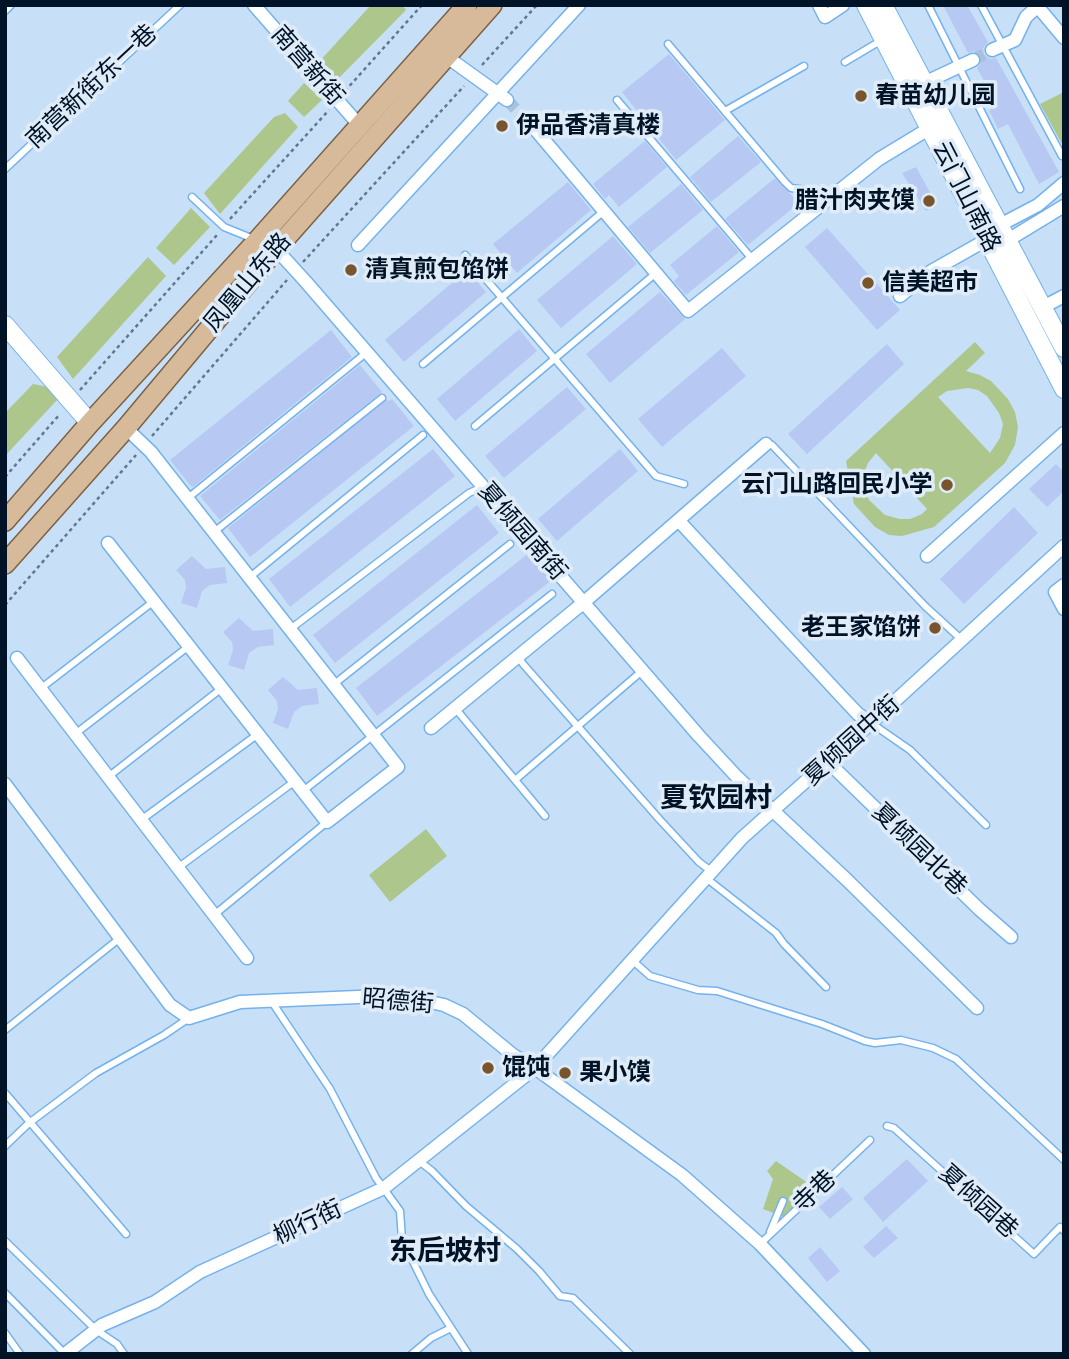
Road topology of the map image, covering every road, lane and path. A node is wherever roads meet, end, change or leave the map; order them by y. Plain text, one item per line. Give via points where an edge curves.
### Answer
1 (11, 5) edge
2 (180, 5) edge
3 (254, 5) edge
4 (422, 5) edge
5 (467, 5) edge
6 (492, 5) edge
7 (537, 5) edge
8 (579, 5) edge
9 (819, 5) edge
10 (844, 5) edge
11 (866, 5) edge
12 (883, 5) edge
13 (928, 5) edge
14 (982, 5) edge
15 (1038, 6) edge
16 (5, 11) edge
17 (1064, 38) edge
18 (883, 39) junction
19 (668, 44) dead end
20 (998, 48) junction
21 (446, 57) junction
22 (973, 60) tunnel mouth
23 (845, 62) dead end
24 (804, 66) dead end
25 (958, 66) junction
26 (472, 76) junction
27 (924, 83) junction
28 (503, 96) junction
29 (617, 100) dead end
30 (337, 101) junction
31 (725, 111) junction
32 (360, 126) junction
33 (534, 128) tunnel mouth
34 (930, 128) junction
35 (1062, 156) edge
36 (5, 169) edge
37 (1064, 183) edge
38 (1020, 189) dead end
39 (192, 197) dead end
40 (824, 203) junction
41 (1064, 206) edge
42 (604, 211) junction
43 (223, 227) junction
44 (1004, 232) junction
45 (988, 239) junction
46 (257, 241) junction
47 (358, 245) dead end
48 (276, 250) junction
49 (465, 256) dead end
50 (752, 260) junction
51 (295, 271) junction
52 (656, 273) junction
53 (900, 296) dead end
54 (1064, 296) edge
55 (502, 297) junction
56 (1043, 307) junction
57 (5, 325) edge
58 (1064, 348) edge
59 (361, 357) dead end
60 (555, 359) junction
61 (423, 364) dead end
62 (1064, 389) edge
63 (382, 398) dead end
64 (71, 401) junction
65 (90, 423) junction
66 (475, 426) dead end
67 (126, 428) junction
68 (1064, 433) edge
69 (423, 435) dead end
70 (766, 444) joint
71 (145, 445) junction
72 (5, 477) edge
73 (684, 484) dead end
74 (478, 489) dead end
75 (186, 499) junction
76 (5, 521) edge
77 (680, 521) junction
78 (213, 533) junction
79 (108, 543) dead end
80 (509, 544) dead end
81 (1064, 546) edge
82 (927, 556) dead end
83 (5, 564) edge
84 (248, 578) junction
85 (1064, 585) edge
86 (552, 594) dead end
87 (154, 601) junction
88 (583, 603) junction
89 (5, 606) edge
90 (1064, 609) edge
91 (289, 630) junction
92 (962, 640) junction
93 (189, 646) junction
94 (518, 656) junction
95 (16, 658) dead end
96 (642, 671) junction
97 (333, 685) junction
98 (222, 688) junction
99 (40, 689) junction
100 (455, 708) junction
101 (872, 723) junction
102 (578, 726) junction
103 (431, 728) dead end
104 (75, 734) junction
105 (258, 734) junction
106 (373, 735) junction
107 (828, 762) junction
108 (108, 777) junction
109 (515, 780) junction
110 (5, 784) edge
111 (299, 786) junction
112 (774, 810) junction
113 (545, 816) dead end
114 (141, 820) junction
115 (327, 822) junction
116 (986, 825) dead end
117 (178, 868) junction
118 (709, 874) junction
119 (214, 915) junction
120 (1011, 937) dead end
121 (120, 938) junction
122 (247, 958) dead end
123 (632, 960) junction
124 (826, 987) dead end
125 (271, 1001) junction
126 (977, 1008) dead end
127 (189, 1018) junction
128 (5, 1030) edge
129 (534, 1068) junction
130 (5, 1093) edge
131 (29, 1123) junction
132 (887, 1126) dead end
133 (870, 1140) dead end
134 (5, 1146) edge
135 (1064, 1160) edge
136 (418, 1161) junction
137 (384, 1188) junction
138 (783, 1201) dead end
139 (1064, 1231) edge
140 (126, 1234) dead end
141 (764, 1240) junction
142 (5, 1241) edge
143 (5, 1293) edge
144 (451, 1328) junction
145 (96, 1329) junction
146 (5, 1333) edge
147 (20, 1354) edge
148 (65, 1354) edge
149 (124, 1354) edge
150 (412, 1354) edge
151 (468, 1354) edge
152 (630, 1354) edge
153 (864, 1354) edge

1 - 16 lane
2 - 36 lane, 南营新街东一巷
3 - 30 street, 南营新街
4 - 30 path
5 - 32 main road, 凤凰山东路
6 - 21 main road, 凤凰山东路
7 - 26 path
8 - 28 street
9 - 10 street via 825,17
11 - 18 main road, 云门山南路
12 - 27 main road, 云门山南路
13 - 25 lane
14 - 20 lane
15 - 17 street
15 - 20 street via 1026,16 1014,40
18 - 23 lane
18 - 34 main road, 云门山南路
19 - 31 lane
20 - 35 lane
21 - 26 street
21 - 48 main road, 凤凰山东路
22 - 25 street
24 - 31 lane
25 - 27 street
25 - 38 lane
26 - 28 street
26 - 51 path
27 - 44 main road, 云门山南路
28 - 47 street
29 - 50 lane
30 - 32 street, 南营新街
30 - 43 path
31 - 40 lane via 785,182 814,191
32 - 46 main road, 凤凰山东路
33 - 42 street
34 - 40 street via 879,159
34 - 45 main road, 云门山南路
37 - 44 street
39 - 43 lane
40 - 50 street
41 - 44 street
42 - 52 street
42 - 55 lane
43 - 46 lane
43 - 64 path
44 - 56 main road, 云门山南路
45 - 53 street via 928,273
45 - 62 main road, 云门山南路
46 - 48 street
46 - 65 main road, 凤凰山东路
48 - 51 street, 夏倾园南街
48 - 67 main road, 凤凰山东路
49 - 55 lane
50 - 52 street via 688,312
51 - 71 path
51 - 88 street, 夏倾园南街
52 - 60 lane
54 - 56 street
55 - 60 lane
55 - 61 lane
56 - 58 main road, 云门山南路
57 - 64 main road
59 - 75 lane
60 - 66 lane
60 - 73 lane via 656,475
63 - 78 lane
64 - 65 main road
64 - 72 path
65 - 76 main road, 凤凰山东路
67 - 71 street
67 - 83 main road, 凤凰山东路
68 - 82 street
69 - 84 lane
70 - 77 street
70 - 92 lane via 772,445
71 - 75 street
71 - 89 path
74 - 91 lane
75 - 78 street
77 - 88 street
77 - 101 street via 858,714
78 - 84 street
79 - 87 street
80 - 97 lane
81 - 92 street, 夏倾园中街
84 - 91 street
85 - 90 street via 1055,592
86 - 106 lane
87 - 93 street
87 - 99 lane
88 - 94 street
88 - 96 street, 夏倾园南街
91 - 97 street
92 - 101 street, 夏倾园中街
93 - 98 street
93 - 104 lane
94 - 100 street
94 - 102 lane
95 - 99 street
96 - 102 lane
96 - 112 street, 夏倾园南街 via 737,777
97 - 106 street
98 - 105 street
98 - 108 lane
99 - 104 street
100 - 103 street
100 - 109 lane
101 - 107 street, 夏倾园中街
101 - 116 lane via 910,750
102 - 109 lane
102 - 118 lane
104 - 108 street
105 - 111 street
105 - 114 lane
106 - 111 lane
106 - 115 street via 397,767
107 - 112 street, 夏倾园中街
107 - 120 street, 夏倾园北巷
108 - 114 street
109 - 113 lane
110 - 121 street
111 - 115 street
111 - 117 lane
112 - 118 street, 夏倾园中街
112 - 126 street, 夏倾园南街
114 - 117 street
115 - 119 lane
117 - 119 street
118 - 123 street, 夏倾园中街
118 - 124 lane via 776,933
119 - 122 street
121 - 127 street via 170,1004
121 - 128 lane
123 - 129 street, 夏倾园中街
123 - 135 lane via 650,976 717,991 864,1041 901,1040 957,1059
125 - 127 street, 昭德街 via 240,1002
125 - 129 street, 昭德街 via 381,996 444,1005 463,1014
125 - 137 lane via 330,1089
127 - 131 lane via 96,1073
129 - 136 street, 柳行街
129 - 141 street, 昭德街
130 - 131 lane
131 - 134 lane
131 - 140 lane
132 - 139 lane, 夏倾园巷 via 1034,1254 1060,1227
133 - 141 lane, 寺巷
136 - 137 street, 柳行街
136 - 152 lane via 517,1249 560,1296 573,1298
137 - 144 lane via 400,1211 402,1239
137 - 145 street, 柳行街 via 200,1272 155,1302
138 - 141 lane
141 - 153 street, 昭德街
142 - 145 lane
143 - 148 lane
144 - 150 lane
144 - 151 lane
145 - 148 street, 柳行街
145 - 149 lane
146 - 147 lane

